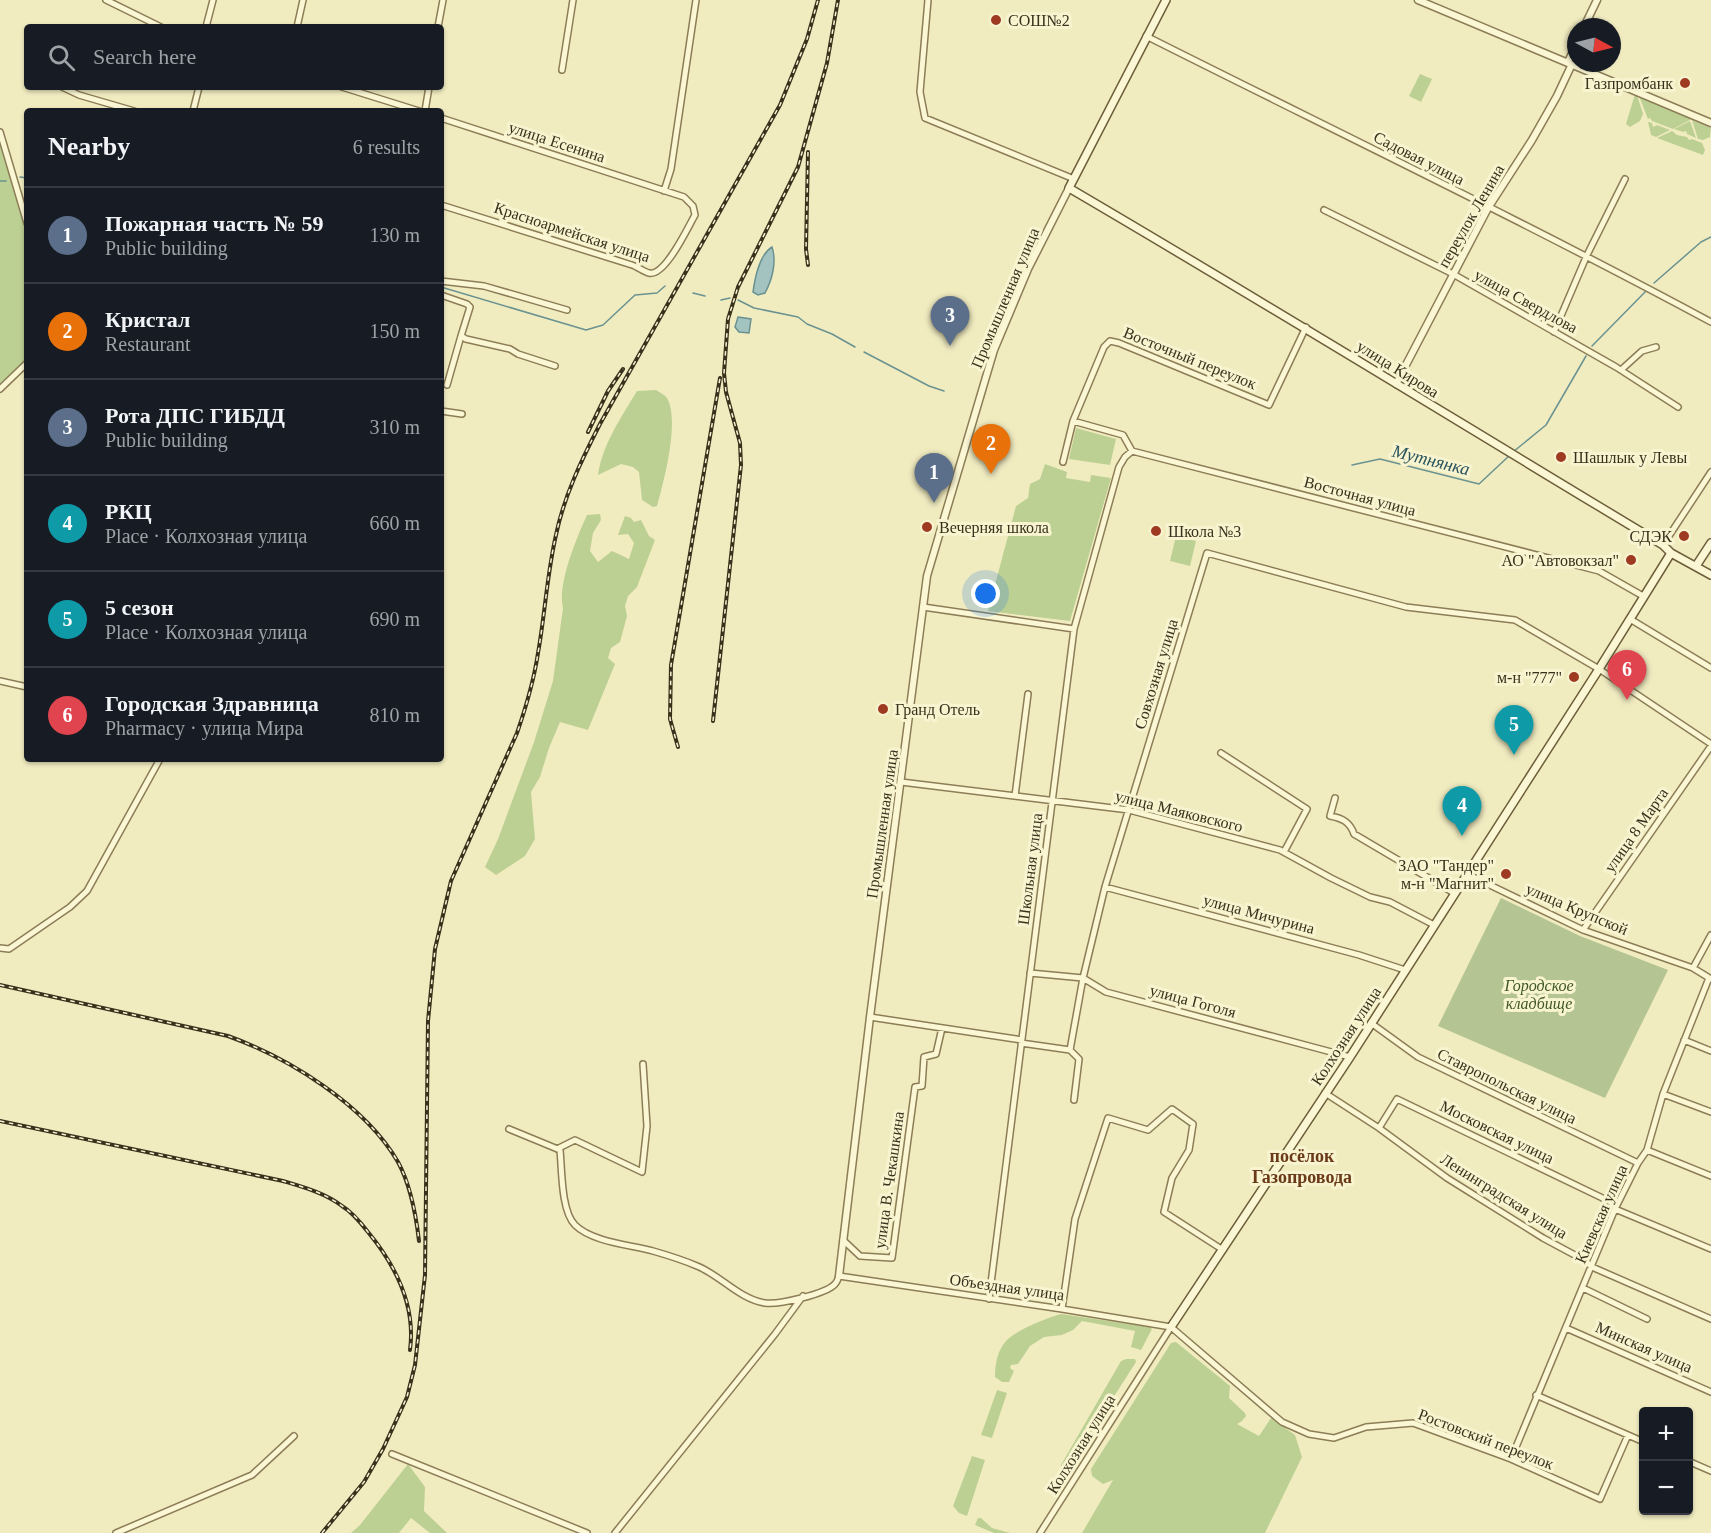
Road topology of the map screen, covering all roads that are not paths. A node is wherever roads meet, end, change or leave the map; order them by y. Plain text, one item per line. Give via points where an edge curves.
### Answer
1 (106, 0) edge
2 (213, 0) edge
3 (303, 0) edge
4 (443, 0) edge
5 (573, 0) edge
6 (696, 0) edge
7 (928, 0) edge
8 (1166, 0) edge
9 (1418, 0) edge
10 (1597, 0) edge
11 (1588, 18) edge
12 (155, 24) edge
13 (207, 24) edge
14 (298, 24) edge
15 (439, 24) edge
16 (1146, 36) junction
17 (1567, 62) edge
18 (562, 70) dead end
19 (1567, 71) edge
20 (1591, 72) edge
21 (69, 90) edge
22 (198, 90) edge
23 (352, 90) edge
24 (428, 90) edge
25 (124, 108) edge
26 (194, 108) edge
27 (409, 108) edge
28 (426, 108) edge
29 (444, 119) edge
30 (1711, 123) edge
31 (0, 132) edge
32 (1074, 179) junction
33 (1625, 179) dead end
34 (1070, 188) junction
35 (664, 191) junction
36 (444, 206) edge
37 (1488, 208) junction
38 (1324, 210) dead end
39 (24, 213) edge
40 (1587, 255) junction
41 (1453, 274) junction
42 (444, 280) edge
43 (444, 295) edge
44 (567, 310) dead end
45 (1711, 322) edge
46 (1306, 327) junction
47 (1554, 332) junction
48 (461, 336) junction
49 (1656, 347) dead end
50 (24, 366) edge
51 (555, 366) dead end
52 (1621, 370) junction
53 (1396, 384) junction
54 (447, 385) dead end
55 (0, 389) edge
56 (1678, 407) dead end
57 (444, 411) edge
58 (462, 414) dead end
59 (1073, 422) junction
60 (1132, 451) junction
61 (1063, 462) dead end
62 (1711, 472) edge
63 (1711, 543) edge
64 (1663, 545) junction
65 (1671, 553) junction
66 (1696, 566) junction
67 (1711, 574) edge
68 (1643, 596) junction
69 (923, 607) junction
70 (1630, 619) junction
71 (1074, 629) junction
72 (1711, 668) edge
73 (1599, 669) junction
74 (0, 681) edge
75 (24, 686) edge
76 (1028, 694) dead end
77 (1711, 745) edge
78 (1221, 753) dead end
79 (158, 762) edge
80 (901, 782) junction
81 (1015, 796) junction
82 (1335, 798) dead end
83 (1053, 800) junction
84 (1129, 810) junction
85 (1284, 852) junction
86 (1467, 874) junction
87 (1105, 887) junction
88 (1454, 893) junction
89 (1434, 925) junction
90 (1583, 930) junction
91 (1711, 935) edge
92 (0, 948) edge
93 (1693, 968) junction
94 (1405, 970) junction
95 (1030, 972) junction
96 (1083, 978) junction
97 (1710, 978) edge
98 (870, 1017) junction
99 (1371, 1023) junction
100 (942, 1028) junction
101 (1684, 1040) junction
102 (1022, 1041) junction
103 (1070, 1050) junction
104 (1711, 1051) edge
105 (1350, 1057) junction
106 (643, 1064) dead end
107 (1325, 1093) junction
108 (1664, 1094) junction
109 (1074, 1100) dead end
110 (1711, 1112) edge
111 (1379, 1128) junction
112 (509, 1129) dead end
113 (557, 1149) junction
114 (1647, 1150) junction
115 (1638, 1163) junction
116 (1711, 1176) edge
117 (1616, 1207) junction
118 (843, 1240) junction
119 (1711, 1248) edge
120 (1223, 1250) junction
121 (1592, 1267) junction
122 (839, 1276) junction
123 (1583, 1288) junction
124 (803, 1296) junction
125 (989, 1299) junction
126 (1062, 1308) junction
127 (1647, 1319) dead end
128 (1711, 1319) edge
129 (1171, 1327) junction
130 (1566, 1328) junction
131 (1711, 1392) edge
132 (1536, 1395) junction
133 (1628, 1435) junction
134 (294, 1436) dead end
135 (1639, 1440) edge
136 (392, 1454) dead end
137 (1510, 1459) junction
138 (1693, 1463) edge
139 (1711, 1471) edge
140 (116, 1533) edge
141 (587, 1533) edge
142 (615, 1533) edge
143 (1040, 1533) edge

1 - 12 street
2 - 13 street
3 - 14 street
4 - 15 street
5 - 18 street
6 - 35 street via 671,169
7 - 32 street via 920,92 925,118
8 - 16 main road, Промышленная улица
9 - 17 street
10 - 11 street
16 - 32 main road, Промышленная улица
16 - 37 street, Садовая улица
19 - 37 street, переулок Ленина via 1532,140
20 - 30 street
21 - 25 street
22 - 26 street
23 - 27 street
24 - 28 street
29 - 35 street, улица Есенина
31 - 39 street
32 - 34 main road, Промышленная улица
33 - 40 street
34 - 46 main road, улица Кирова
34 - 69 street, Промышленная улица via 1028,269 994,350 927,576
35 - 36 street, Красноармейская улица via 684,197 693,206 694,215 667,264 649,273
37 - 40 street, Садовая улица
37 - 41 street, переулок Ленина
38 - 41 street, улица Свердлова
40 - 45 street, Садовая улица
40 - 47 street
41 - 47 street, улица Свердлова
41 - 53 street, переулок Ленина
42 - 44 street via 484,286
43 - 48 street via 470,307
46 - 53 main road, улица Кирова
46 - 59 street, Восточный переулок via 1269,405 1110,341
47 - 52 street, улица Свердлова
48 - 51 street
48 - 54 street
49 - 52 street via 1642,351
50 - 55 street
52 - 56 street, улица Свердлова
53 - 64 main road, улица Кирова
57 - 58 street
59 - 60 street, Восточная улица via 1123,435
59 - 61 street, Восточный переулок
60 - 68 street, Восточная улица via 1599,571
60 - 71 street, Школьная улица via 1119,467
62 - 64 street
63 - 66 main road
64 - 65 main road, улица Кирова
65 - 66 main road, улица Кирова
65 - 68 main road, Колхозная улица
66 - 67 main road, улица Кирова
68 - 70 main road, Колхозная улица
69 - 71 street
69 - 80 street, Промышленная улица
70 - 72 street
70 - 73 main road, Колхозная улица
71 - 83 street, Школьная улица
73 - 77 street
73 - 84 street, Совхозная улица via 1515,620 1406,607 1207,553
73 - 86 main road, Колхозная улица
74 - 75 street
76 - 81 street
77 - 90 street, улица 8 Марта
78 - 85 street via 1307,809
79 - 92 street via 87,891 9,949
80 - 81 street, улица Маяковского
80 - 98 street, Промышленная улица
81 - 83 street, улица Маяковского
82 - 88 street via 1329,816 1342,818 1352,826 1354,834
83 - 84 street, улица Маяковского
83 - 95 street, Школьная улица
84 - 85 street, улица Маяковского
84 - 87 street, Совхозная улица
85 - 89 street, улица Маяковского
86 - 88 main road, Колхозная улица
86 - 90 street, улица Крупской
87 - 94 street, улица Мичурина
87 - 96 street, Совхозная улица
88 - 89 main road, Колхозная улица
89 - 94 main road, Колхозная улица
90 - 93 street, улица Крупской
91 - 93 street
93 - 97 street, улица Крупской
94 - 99 main road, Колхозная улица
95 - 96 street, улица Гоголя
95 - 102 street, Школьная улица
96 - 103 street, Совхозная улица
96 - 105 street, улица Гоголя via 1106,992
97 - 101 street, Киевская улица
98 - 100 street
98 - 118 street, Промышленная улица
99 - 105 main road, Колхозная улица
99 - 115 street, Ставропольская улица via 1418,1058
100 - 102 street
100 - 118 street, улица В. Чекашкина via 936,1054 924,1057 922,1086 915,1087 892,1258 860,1256
101 - 104 street
101 - 108 street, Киевская улица
102 - 103 street
102 - 125 street, Школьная улица
103 - 109 street, Совхозная улица via 1078,1059
105 - 107 main road, Колхозная улица
106 - 113 street via 647,1126 642,1172 575,1140
107 - 111 street, Ленинградская улица
107 - 120 main road, Колхозная улица
108 - 110 street
108 - 114 street, Киевская улица
111 - 117 street, Московская улица via 1397,1099
111 - 121 street, Ленинградская улица via 1447,1178
112 - 113 street
113 - 124 street via 566,1212 575,1225 589,1234 698,1266 764,1303
114 - 115 street, Киевская улица
114 - 116 street
115 - 117 street, Киевская улица
117 - 119 street, Московская улица
117 - 121 street, Киевская улица
118 - 122 street, Промышленная улица
120 - 126 street via 1164,1212 1172,1178 1189,1150 1193,1124 1172,1109 1148,1130 1108,1118 1075,1218
120 - 129 main road, Колхозная улица
121 - 123 street, Киевская улица
121 - 128 street, Ленинградская улица
122 - 124 street via 835,1285
122 - 125 street, Объездная улица
123 - 127 street
123 - 130 street, Киевская улица
124 - 142 street
125 - 126 street, Объездная улица
126 - 129 street, Объездная улица
129 - 137 street, Ростовский переулок via 1282,1422 1309,1434 1334,1438 1366,1427 1413,1423
129 - 143 street, Колхозная улица
130 - 131 street, Минская улица
130 - 132 street, Киевская улица
132 - 133 street
132 - 137 street, Киевская улица
133 - 135 street
133 - 137 street, Ростовский переулок via 1600,1499
134 - 140 street via 252,1475
136 - 141 street
138 - 139 street

